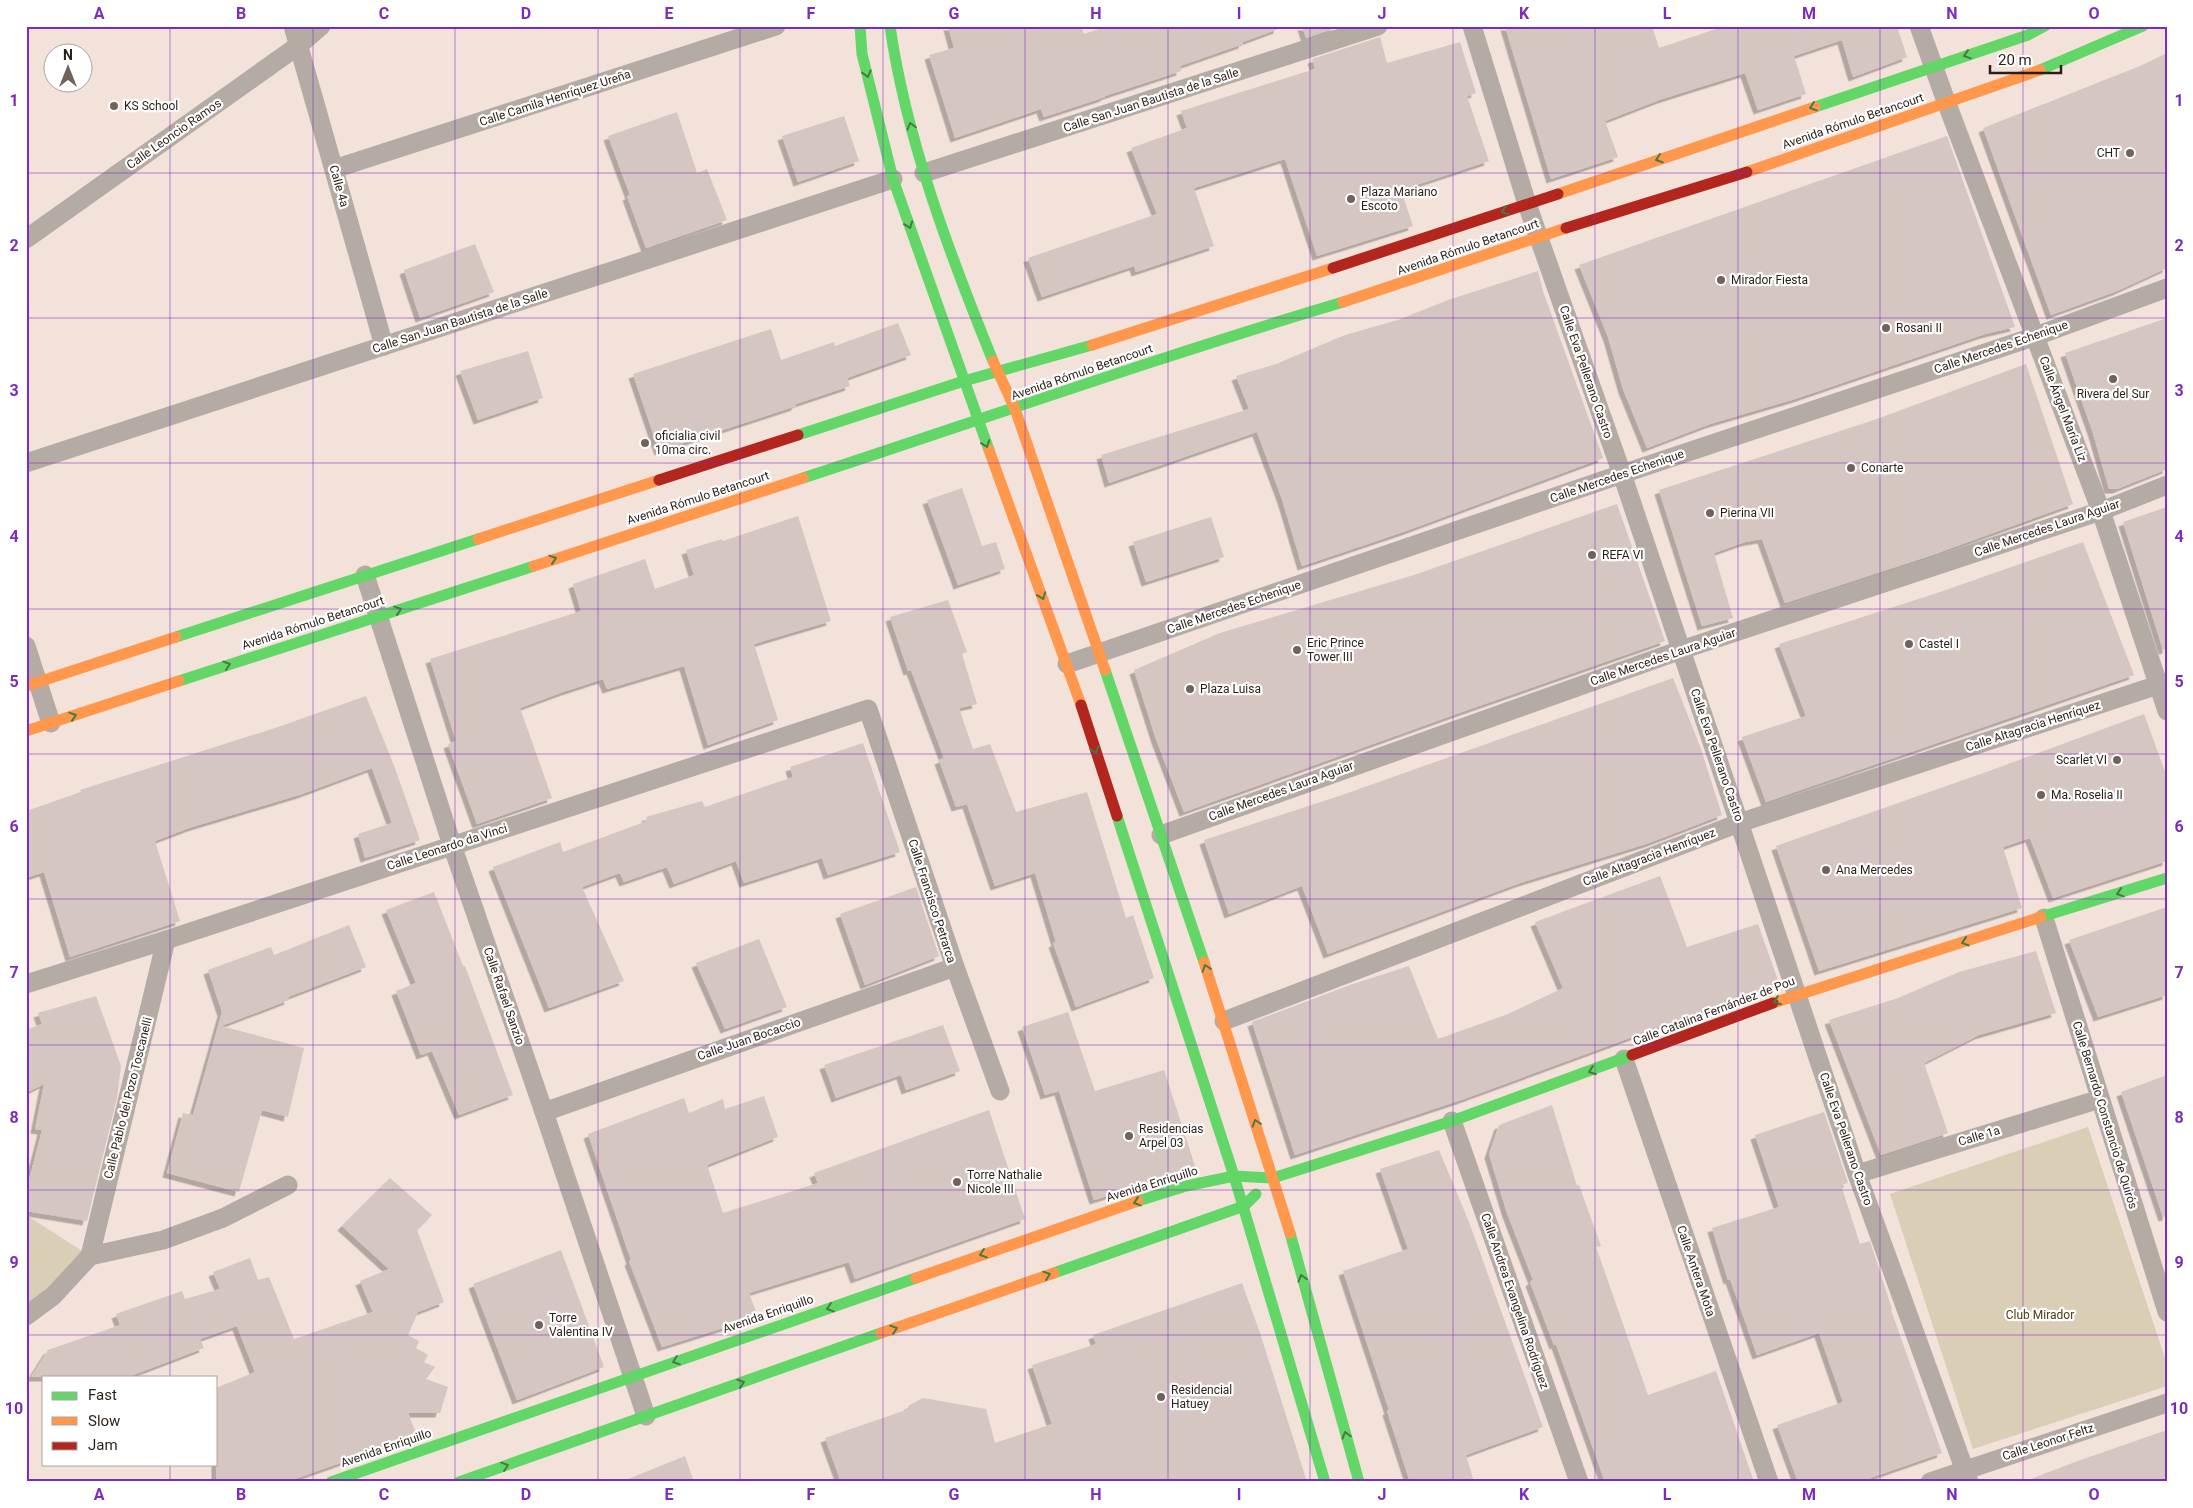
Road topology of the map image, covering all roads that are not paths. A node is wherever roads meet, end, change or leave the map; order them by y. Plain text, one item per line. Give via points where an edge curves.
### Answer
1 (293, 26) edge
2 (321, 26) edge
3 (776, 26) edge
4 (860, 26) edge
5 (890, 26) edge
6 (1378, 26) edge
7 (1472, 26) edge
8 (1919, 26) edge
9 (2045, 26) edge
10 (2143, 26) edge
11 (2028, 30) edge
12 (299, 45) junction
13 (1933, 66) junction
14 (1947, 104) junction
15 (334, 169) junction
16 (924, 173) junction
17 (893, 179) junction
18 (1528, 204) junction
19 (1539, 237) junction
20 (26, 239) edge
21 (2167, 288) edge
22 (2036, 336) junction
23 (384, 346) junction
24 (998, 372) junction
25 (964, 381) junction
26 (1015, 410) junction
27 (978, 421) junction
28 (26, 463) edge
29 (1622, 474) junction
30 (2167, 485) edge
31 (2101, 511) junction
32 (365, 575) junction
33 (378, 616) junction
34 (26, 646) edge
35 (1681, 650) junction
36 (1100, 654) junction
37 (1067, 664) junction
38 (32, 684) edge
39 (2162, 684) edge
40 (868, 709) joint
41 (2167, 710) edge
42 (51, 723) junction
43 (26, 731) edge
44 (1739, 823) junction
45 (1161, 834) junction
46 (452, 845) junction
47 (2167, 878) edge
48 (2044, 918) junction
49 (166, 940) junction
50 (955, 967) junction
51 (26, 984) edge
52 (1797, 994) junction
53 (1224, 1022) junction
54 (1624, 1059) junction
55 (1000, 1091) dead end
56 (2100, 1099) junction
57 (544, 1112) junction
58 (1452, 1121) junction
59 (1857, 1174) junction
60 (1234, 1176) junction
61 (1273, 1178) junction
62 (288, 1185) dead end
63 (1244, 1206) junction
64 (90, 1256) junction
65 (2167, 1312) edge
66 (26, 1316) edge
67 (632, 1376) junction
68 (2167, 1403) edge
69 (646, 1416) junction
70 (1967, 1476) edge
71 (331, 1482) edge
72 (459, 1482) edge
73 (1325, 1482) edge
74 (1359, 1482) edge
75 (1579, 1482) edge
76 (1769, 1482) edge
77 (1930, 1482) edge

1 - 12 street, Calle 4a
2 - 12 street, Calle Leoncio Ramos
3 - 15 street, Calle Camila Henríquez Ureña
4 -> 17 main road via 862,54
16 -> 5 main road via 894,65
6 - 16 street, Calle San Juan Bautista de la Salle
7 - 18 street, Calle Eva Pellerano Castro
8 - 13 street, Calle Ángel María Liz
9 - 11 main road, Avenida Rómulo Betancourt
10 - 14 main road, Avenida Rómulo Betancourt via 2041,70
11 -> 13 main road, Avenida Rómulo Betancourt
12 - 15 street, Calle 4a
12 - 20 street, Calle Leoncio Ramos
13 - 14 street, Calle Ángel María Liz
13 -> 18 main road, Avenida Rómulo Betancourt
14 - 19 main road, Avenida Rómulo Betancourt via 1738,175
14 - 22 street, Calle Ángel María Liz
15 - 23 street, Calle 4a
16 - 24 main road
17 - 23 street, Calle San Juan Bautista de la Salle
17 -> 25 main road
18 - 19 street, Calle Eva Pellerano Castro
18 -> 24 main road, Avenida Rómulo Betancourt via 1131,334
19 - 26 main road, Avenida Rómulo Betancourt via 1396,286 1212,341
19 - 29 street, Calle Eva Pellerano Castro
21 - 22 street, Calle Mercedes Echenique
22 - 29 street, Calle Mercedes Echenique
22 - 31 street, Calle Ángel María Liz
23 - 28 street, Calle San Juan Bautista de la Salle
24 - 25 main road, Avenida Rómulo Betancourt
24 - 26 main road
25 - 27 main road
25 - 32 main road, Avenida Rómulo Betancourt
26 - 27 main road, Avenida Rómulo Betancourt
26 - 36 main road
33 -> 27 main road, Avenida Rómulo Betancourt
27 -> 37 main road
29 - 35 street, Calle Eva Pellerano Castro
29 - 36 street, Calle Mercedes Echenique
30 - 31 street, Calle Mercedes Laura Aguiar
31 - 35 street, Calle Mercedes Laura Aguiar
31 - 39 street, Calle Ángel María Liz
32 - 33 street, Calle Rafael Sanzio
32 - 38 main road, Avenida Rómulo Betancourt
42 -> 33 main road, Avenida Rómulo Betancourt
33 - 46 street, Calle Rafael Sanzio
34 - 38 street
35 - 44 street, Calle Eva Pellerano Castro
35 - 45 street, Calle Mercedes Laura Aguiar
36 - 37 street, Calle Mercedes Echenique
36 - 45 main road
37 -> 60 main road
38 - 42 street
39 - 41 street, Calle Ángel María Liz
39 - 44 street, Calle Altagracia Henríquez
40 - 46 street, Calle Leonardo da Vinci
40 - 50 street, Calle Francisco Petrarca
42 - 43 main road, Avenida Rómulo Betancourt
44 - 52 street, Calle Eva Pellerano Castro
44 - 53 street, Calle Altagracia Henríquez
53 -> 45 main road
46 - 49 street, Calle Leonardo da Vinci
46 - 57 street, Calle Rafael Sanzio
47 -> 48 main road, Calle Catalina Fernández de Pou
48 -> 52 main road, Calle Catalina Fernández de Pou
48 - 56 street, Calle Bernardo Constancio de Quirós
49 - 51 street, Calle Leonardo da Vinci
49 - 64 street, Calle Pablo del Pozo Toscanelli
50 - 55 street, Calle Francisco Petrarca
50 - 57 street, Calle Juan Bocaccio
52 -> 54 main road, Calle Catalina Fernández de Pou
52 - 59 street, Calle Eva Pellerano Castro
61 -> 53 main road
54 -> 58 main road, Calle Catalina Fernández de Pou
54 - 76 street, Calle Antera Mota
56 - 59 street, Calle 1a
56 - 65 street, Calle Bernardo Constancio de Quirós
57 - 67 street, Calle Rafael Sanzio
58 - 61 main road, Calle Catalina Fernández de Pou
58 - 75 street, Calle Andrea Evangelina Rodríguez
59 - 70 street, Calle Eva Pellerano Castro
60 - 61 main road, Avenida Enriquillo
60 - 63 main road
60 -> 67 main road, Avenida Enriquillo via 1186,1186 1116,1208
61 - 63 main road
74 -> 61 main road
62 - 64 street via 223,1218 163,1240
69 -> 63 main road
63 - 73 main road
64 - 66 street via 53,1296
67 - 69 street, Calle Rafael Sanzio
67 - 71 main road, Avenida Enriquillo
68 - 70 street, Calle Leonor Feltz
72 -> 69 main road
70 - 77 street, Calle Leonor Feltz

